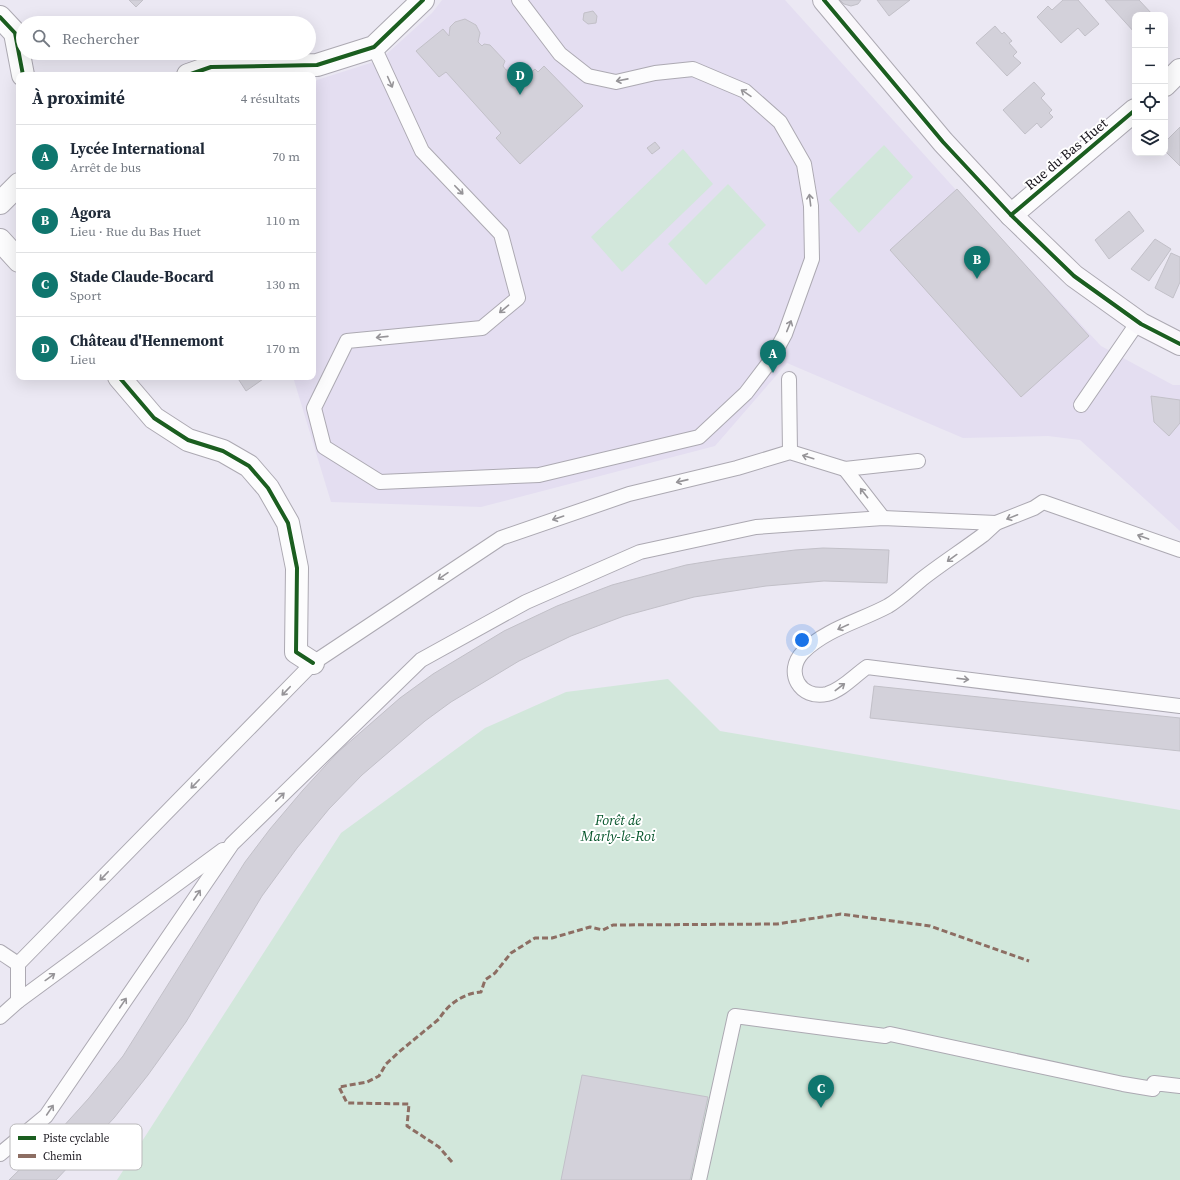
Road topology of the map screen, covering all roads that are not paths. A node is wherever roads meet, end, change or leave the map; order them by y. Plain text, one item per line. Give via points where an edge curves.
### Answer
1 (423, 0) edge
2 (519, 0) edge
3 (824, 0) edge
4 (0, 17) edge
5 (16, 38) edge
6 (374, 47) junction
7 (20, 60) edge
8 (1180, 70) edge
9 (22, 72) edge
10 (197, 72) edge
11 (1168, 81) edge
12 (1132, 113) edge
13 (16, 187) edge
14 (0, 203) edge
15 (1011, 215) junction
16 (0, 240) edge
17 (16, 258) edge
18 (1138, 322) junction
19 (1180, 344) edge
20 (788, 379) dead end
21 (122, 380) edge
22 (1081, 405) dead end
23 (790, 452) junction
24 (918, 461) dead end
25 (845, 469) junction
26 (883, 518) junction
27 (996, 523) junction
28 (1180, 550) edge
29 (314, 663) junction
30 (1180, 706) edge
31 (232, 844) junction
32 (0, 952) edge
33 (18, 964) junction
34 (18, 1000) junction
35 (0, 1017) edge
36 (1180, 1086) edge
37 (36, 1124) edge
38 (10, 1146) edge
39 (0, 1154) edge
40 (699, 1180) edge

1 - 6 street
6 -> 2 lane via 422,151 501,234 518,298 482,328 347,341 314,408 324,447 380,482 539,475 699,437 746,393 771,360 795,310 812,259 811,199 804,164 780,122 745,91 693,69 655,73 616,82 588,76 560,54
3 - 15 street via 942,142
4 - 5 street via 15,33
6 - 10 street via 317,65 211,67
7 - 9 street
8 - 11 street
12 - 15 street, Rue du Bas Huet
13 - 14 street
15 - 18 street via 1074,276
16 - 17 street
18 - 19 street
18 - 22 lane
20 - 23 lane
21 - 29 street via 154,418 188,440 223,451 249,466 268,488 288,523 297,568 296,652
25 -> 23 lane
23 -> 29 lane via 737,468 629,494 501,538
24 - 25 lane
26 -> 25 lane
26 - 27 lane
31 -> 26 lane via 421,660 526,602 640,552 756,528
28 -> 27 lane via 1043,502
27 -> 30 lane via 889,605 820,638 802,654 794,668 795,678 802,689 811,694 836,691 867,667
29 -> 33 lane
34 -> 31 lane
37 -> 31 lane via 46,1116
32 - 33 lane
33 - 34 lane
34 - 35 lane
36 - 40 lane via 1154,1082 1153,1089 1138,1087 890,1034 885,1036 735,1016
39 -> 38 lane

